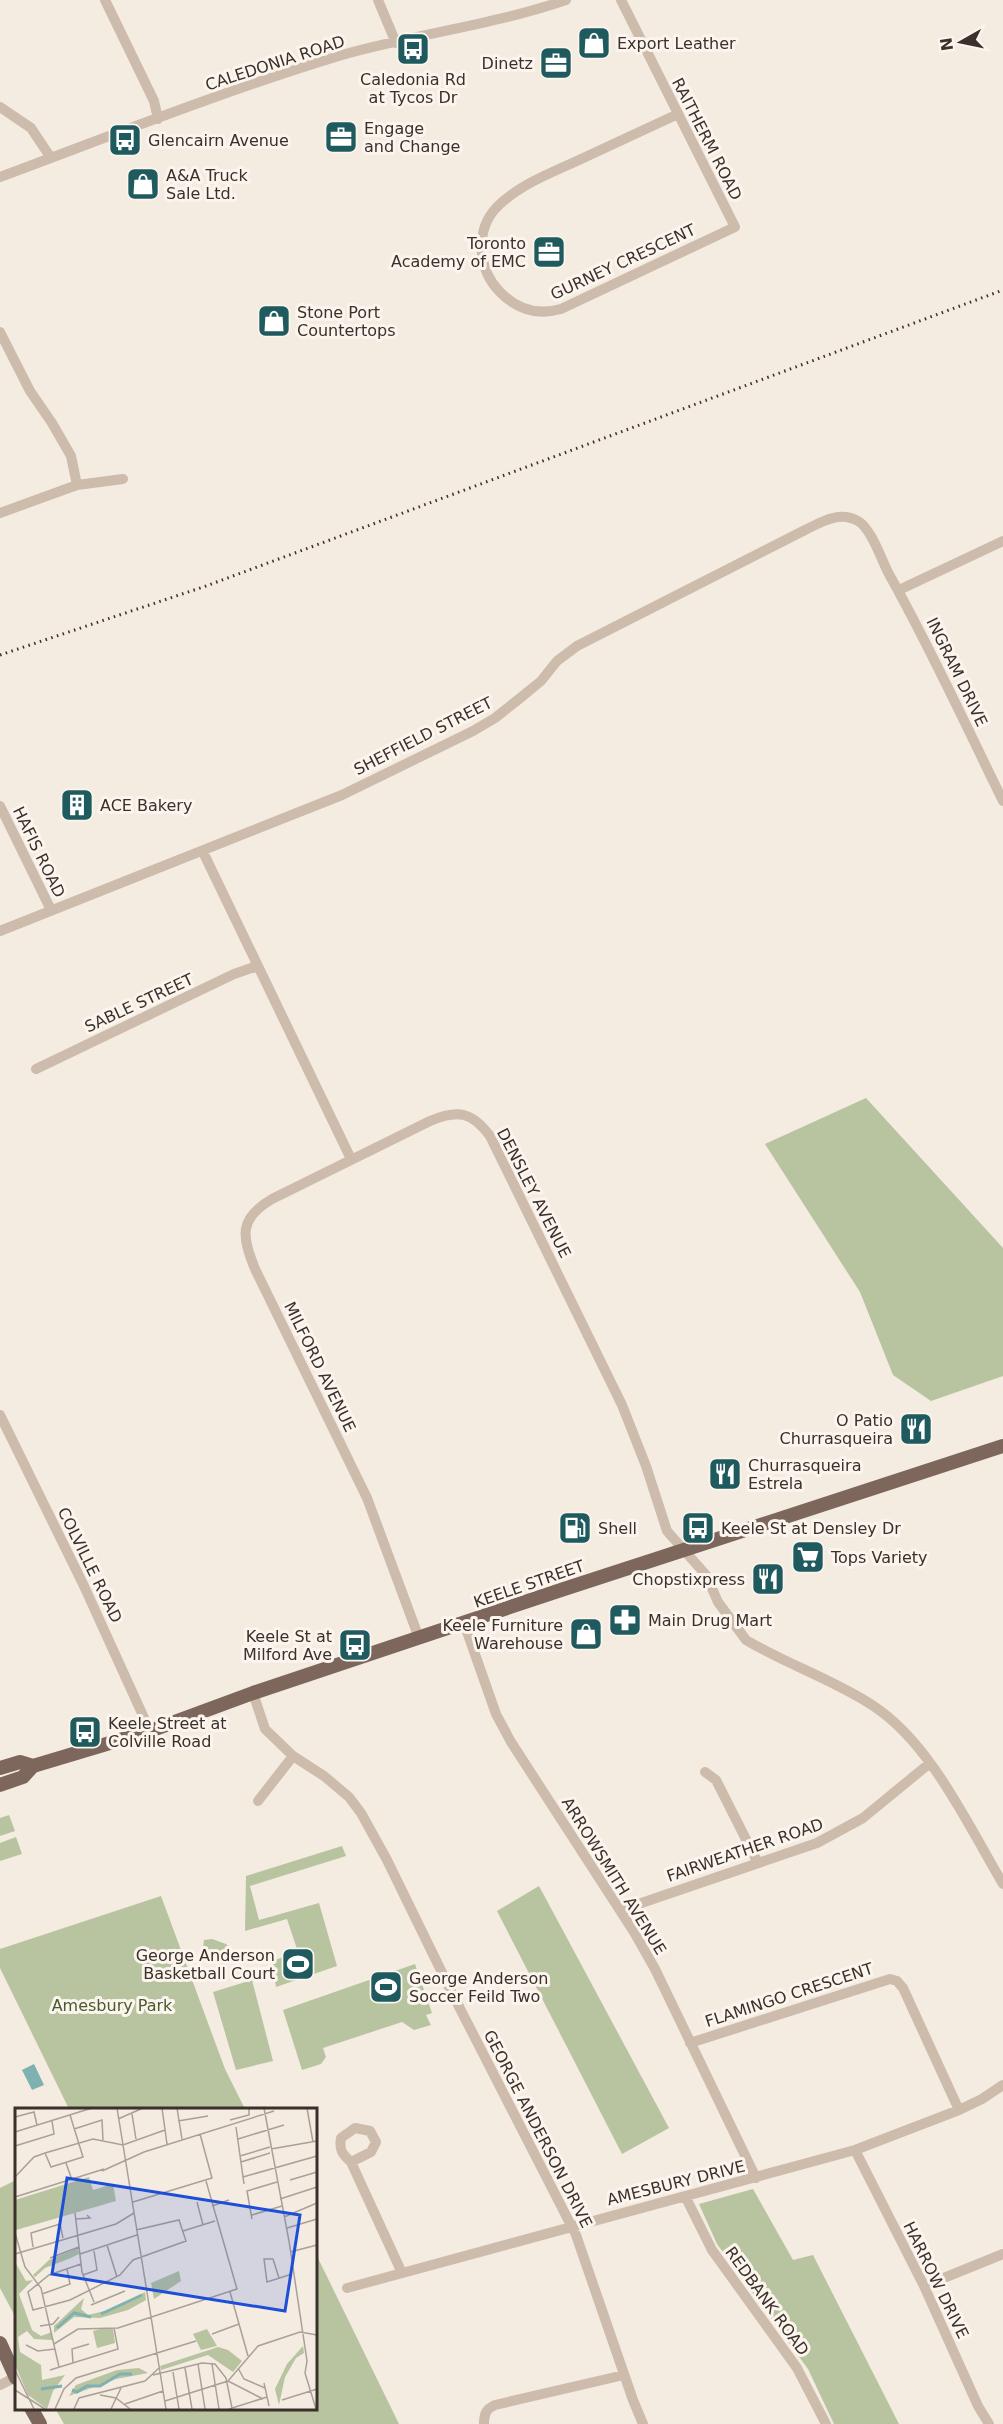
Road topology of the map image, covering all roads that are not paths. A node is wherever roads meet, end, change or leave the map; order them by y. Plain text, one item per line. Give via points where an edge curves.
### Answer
1 (105, 0) edge
2 (378, 0) edge
3 (566, 0) edge
4 (621, 0) edge
5 (396, 42) junction
6 (0, 107) edge
7 (678, 114) junction
8 (158, 118) junction
9 (51, 158) junction
10 (0, 177) edge
11 (735, 226) joint
12 (0, 332) edge
13 (123, 479) dead end
14 (77, 486) junction
15 (0, 513) edge
16 (1003, 541) edge
17 (898, 590) junction
18 (1003, 801) edge
19 (0, 806) edge
20 (203, 852) junction
21 (51, 910) junction
22 (0, 931) edge
23 (257, 966) junction
24 (36, 1069) dead end
25 (351, 1159) junction
26 (0, 1414) edge
27 (1003, 1446) edge
28 (685, 1549) junction
29 (464, 1623) junction
30 (419, 1638) junction
31 (253, 1693) junction
32 (150, 1731) junction
33 (293, 1756) junction
34 (930, 1763) junction
35 (33, 1766) junction
36 (0, 1768) edge
37 (705, 1773) dead end
38 (0, 1785) edge
39 (258, 1801) dead end
40 (758, 1863) junction
41 (1003, 1884) edge
42 (621, 1910) junction
43 (690, 2043) junction
44 (1003, 2085) edge
45 (959, 2110) junction
46 (855, 2150) junction
47 (351, 2162) dead end
48 (756, 2178) junction
49 (685, 2196) junction
50 (571, 2226) junction
51 (1003, 2254) edge
52 (402, 2273) junction
53 (924, 2286) junction
54 (347, 2288) dead end
55 (0, 2343) edge
56 (15, 2375) edge
57 (624, 2375) junction
58 (15, 2378) edge
59 (0, 2385) edge
60 (32, 2409) edge
61 (40, 2424) edge
62 (484, 2424) edge
63 (643, 2424) edge
64 (826, 2424) edge
65 (989, 2424) edge

1 - 8 street via 154,101
2 - 5 street
3 - 5 street, CALEDONIA ROAD via 498,20
4 - 7 street, RAITHERM ROAD
5 - 8 street, CALEDONIA ROAD via 281,74
6 - 9 street via 31,128
7 - 11 street, RAITHERM ROAD
7 - 11 street, GURNEY CRESCENT via 535,180 504,201 492,213 482,234 482,256 488,276 519,307 551,312
8 - 9 street, CALEDONIA ROAD
9 - 10 street, CALEDONIA ROAD
12 - 14 street via 30,391 71,456
13 - 14 street
14 - 15 street
16 - 17 street
17 - 18 street, INGRAM DRIVE
17 - 20 street, SHEFFIELD STREET via 861,523 843,516 829,519 586,641 557,661 519,699 473,731 347,792
19 - 21 street, HAFIS ROAD
20 - 21 street, SHEFFIELD STREET
20 - 23 street
21 - 22 street, SHEFFIELD STREET
23 - 24 street, SABLE STREET
23 - 25 street
25 - 28 street, DENSLEY AVENUE via 441,1116 454,1113 481,1123 622,1405 667,1531
25 - 30 street, MILFORD AVENUE via 257,1208 246,1225 247,1248 371,1506
26 - 32 street, COLVILLE ROAD
27 - 28 main road, KEELE STREET
28 - 29 main road, KEELE STREET
28 - 34 street, DENSLEY AVENUE via 746,1640 872,1705 909,1736
29 - 30 main road, KEELE STREET
29 - 42 street, ARROWSMITH AVENUE via 496,1714 511,1742
30 - 31 main road, KEELE STREET
31 - 32 main road, KEELE STREET
31 - 33 street, GEORGE ANDERSON DRIVE via 265,1729
32 - 35 main road, KEELE STREET
33 - 39 street
33 - 50 street, GEORGE ANDERSON DRIVE via 324,1776 361,1813
34 - 40 street, FAIRWEATHER ROAD via 863,1818 817,1843
34 - 41 street, DENSLEY AVENUE
35 - 36 main road, KEELE STREET via 20,1762
35 - 38 main road, KEELE STREET via 23,1777
37 - 40 street via 716,1780
40 - 42 street, FAIRWEATHER ROAD
42 - 43 street, ARROWSMITH AVENUE via 655,1969
43 - 45 street, FLAMINGO CRESCENT via 890,1979 903,1988
43 - 48 street, ARROWSMITH AVENUE
44 - 45 street, AMESBURY DRIVE
45 - 46 street, AMESBURY DRIVE
46 - 48 street, AMESBURY DRIVE
46 - 53 street, HARROW DRIVE
47 - 52 street
48 - 49 street, AMESBURY DRIVE
49 - 50 street, AMESBURY DRIVE
49 - 64 street, REDBANK ROAD via 712,2250 797,2368
50 - 52 street, AMESBURY DRIVE
50 - 57 street, GEORGE ANDERSON DRIVE
51 - 53 street
52 - 54 street, AMESBURY DRIVE
53 - 65 street, HARROW DRIVE
55 - 56 main road
57 - 62 street via 495,2405 484,2415
57 - 63 street, GEORGE ANDERSON DRIVE
58 - 59 street
60 - 61 main road

